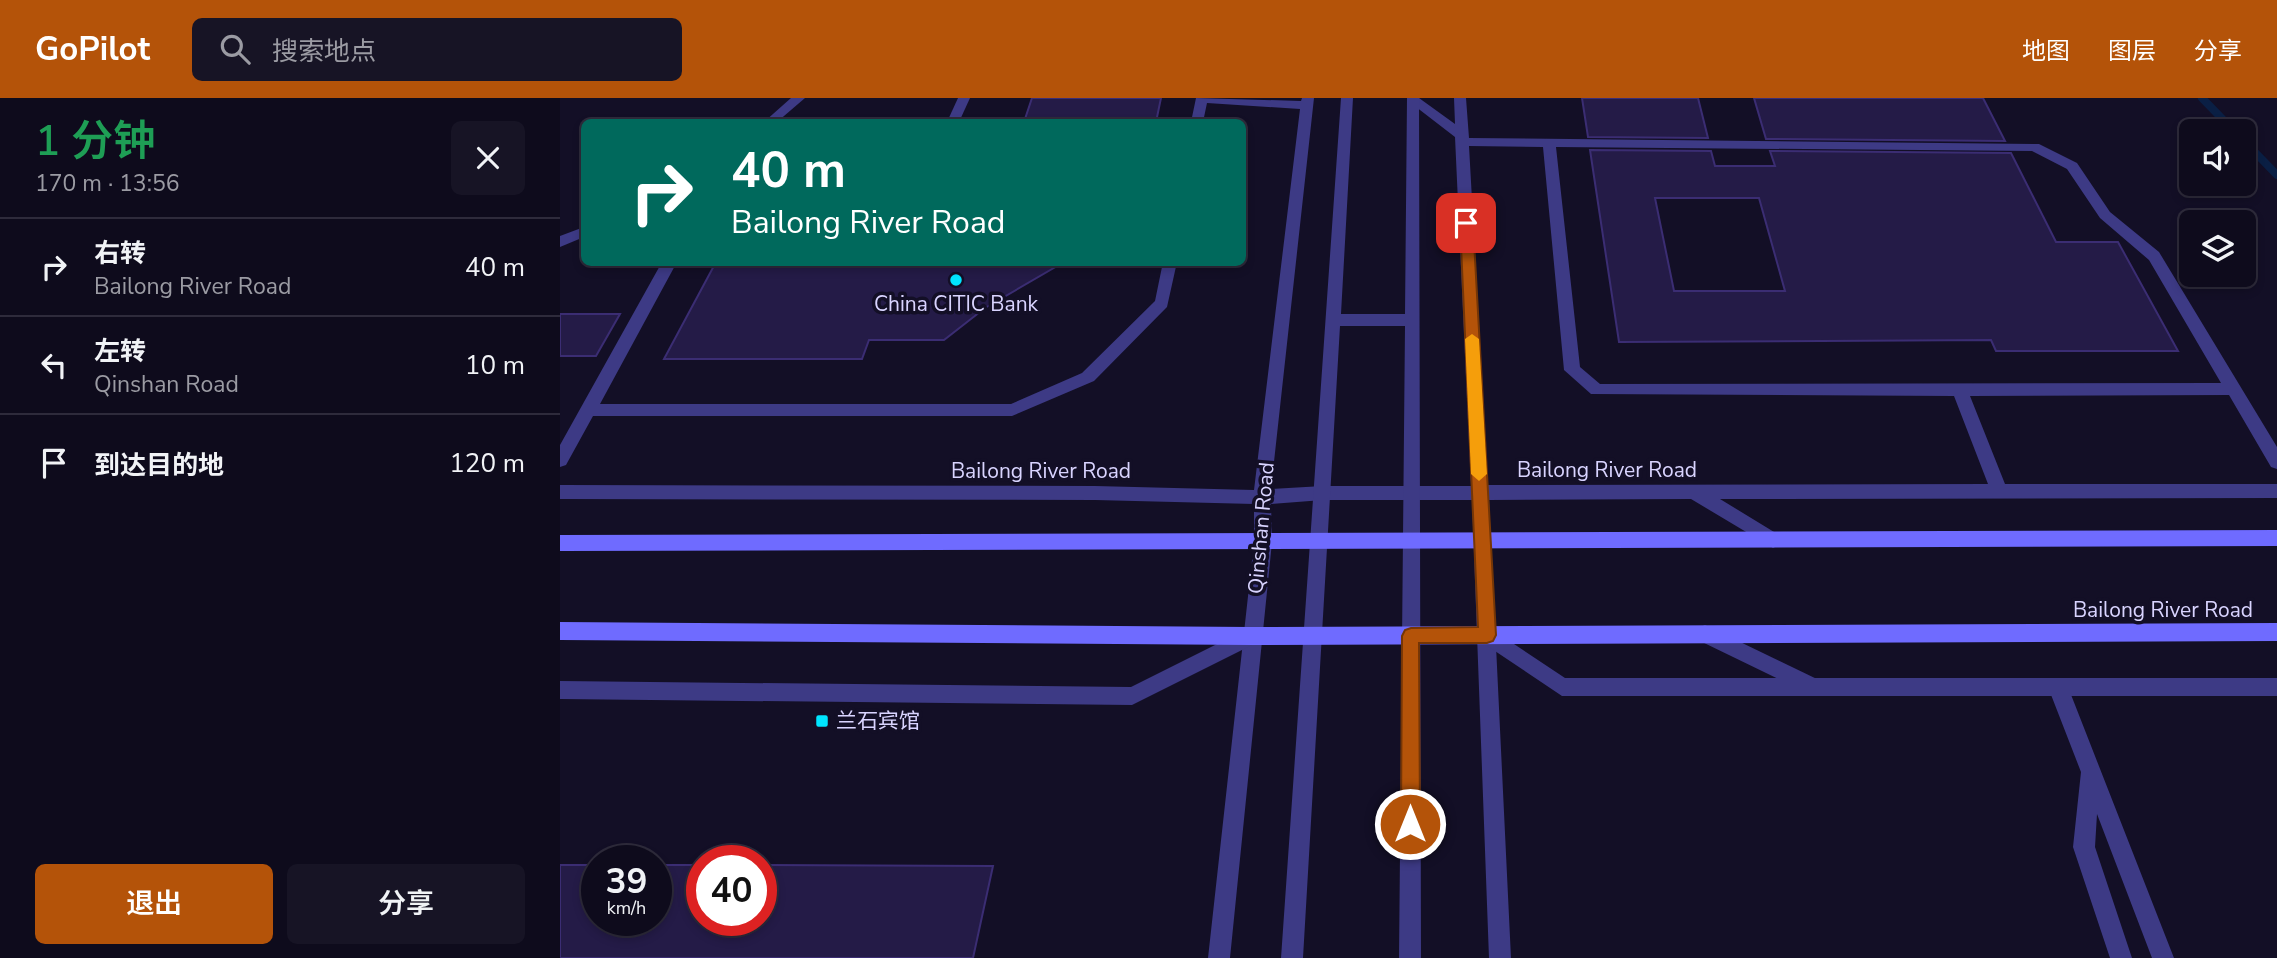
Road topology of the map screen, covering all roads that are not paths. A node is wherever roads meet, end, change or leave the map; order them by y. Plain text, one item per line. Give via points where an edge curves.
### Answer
1 (799, 98) edge
2 (964, 98) edge
3 (1202, 98) edge
4 (1347, 98) edge
5 (1460, 98) edge
6 (1413, 99) edge
7 (1308, 102) edge
8 (773, 119) edge
9 (954, 119) edge
10 (1198, 119) edge
11 (1462, 139) junction
12 (1549, 143) junction
13 (581, 233) edge
14 (560, 242) edge
15 (668, 266) edge
16 (1169, 266) edge
17 (1334, 320) junction
18 (1412, 320) junction
19 (2234, 389) junction
20 (1960, 390) junction
21 (588, 410) junction
22 (560, 460) edge
23 (2277, 463) edge
24 (2277, 491) edge
25 (560, 492) edge
26 (1999, 492) junction
27 (1323, 493) junction
28 (1411, 493) junction
29 (1480, 493) junction
30 (1694, 493) junction
31 (1262, 497) junction
32 (2277, 538) edge
33 (1773, 540) junction
34 (1483, 541) junction
35 (1263, 542) junction
36 (1320, 542) junction
37 (1411, 542) junction
38 (560, 543) edge
39 (560, 631) edge
40 (2277, 632) edge
41 (1705, 634) junction
42 (1487, 635) junction
43 (1251, 636) junction
44 (1314, 636) junction
45 (1411, 636) junction
46 (1814, 687) junction
47 (2058, 687) junction
48 (2277, 687) edge
49 (560, 690) edge
50 (2090, 770) junction
51 (1219, 958) edge
52 (1292, 958) edge
53 (1410, 958) edge
54 (1500, 958) edge
55 (2121, 958) edge
56 (2163, 958) edge

1 - 8 street
2 - 9 street
3 - 7 street
3 - 10 street
4 - 17 street
5 - 11 street
6 - 11 street
6 - 18 street
7 - 31 street, Qinshan Road
11 - 12 street
11 - 29 street
12 - 19 street via 2034,146 2071,166 2105,215 2154,256
12 - 20 street via 1572,370 1598,390
13 - 14 street
15 - 21 street
16 - 21 street via 1162,303 1088,377 1012,410
17 - 18 street
17 - 27 street
18 - 28 street
19 - 20 street
19 - 23 street
20 - 26 street
21 - 22 street
24 - 26 street, Bailong River Road
25 - 31 street, Bailong River Road
26 - 30 street, Bailong River Road
27 - 28 street, Bailong River Road
27 - 31 street, Bailong River Road
27 - 36 street
28 - 29 street, Bailong River Road
28 - 37 street
29 - 30 street, Bailong River Road
29 - 34 street
30 - 33 street
31 - 35 street, Qinshan Road
32 - 33 main road
33 - 34 main road
34 - 37 main road
34 - 42 street
35 - 36 main road
35 - 38 main road
35 - 43 street, Qinshan Road
36 - 37 main road
36 - 44 street
37 - 45 street
39 - 43 main road, Bailong River Road
40 - 41 main road, Bailong River Road
41 - 42 main road, Bailong River Road
41 - 46 street
42 - 45 main road, Bailong River Road
42 - 46 street via 1562,687
42 - 54 street
43 - 44 main road, Bailong River Road
43 - 49 street, Bailong River Road via 1132,695
43 - 51 street, Qinshan Road
44 - 45 main road, Bailong River Road
44 - 52 street
45 - 53 street
46 - 47 street
47 - 48 street
47 - 50 street
50 - 55 street via 2084,847
50 - 56 street

